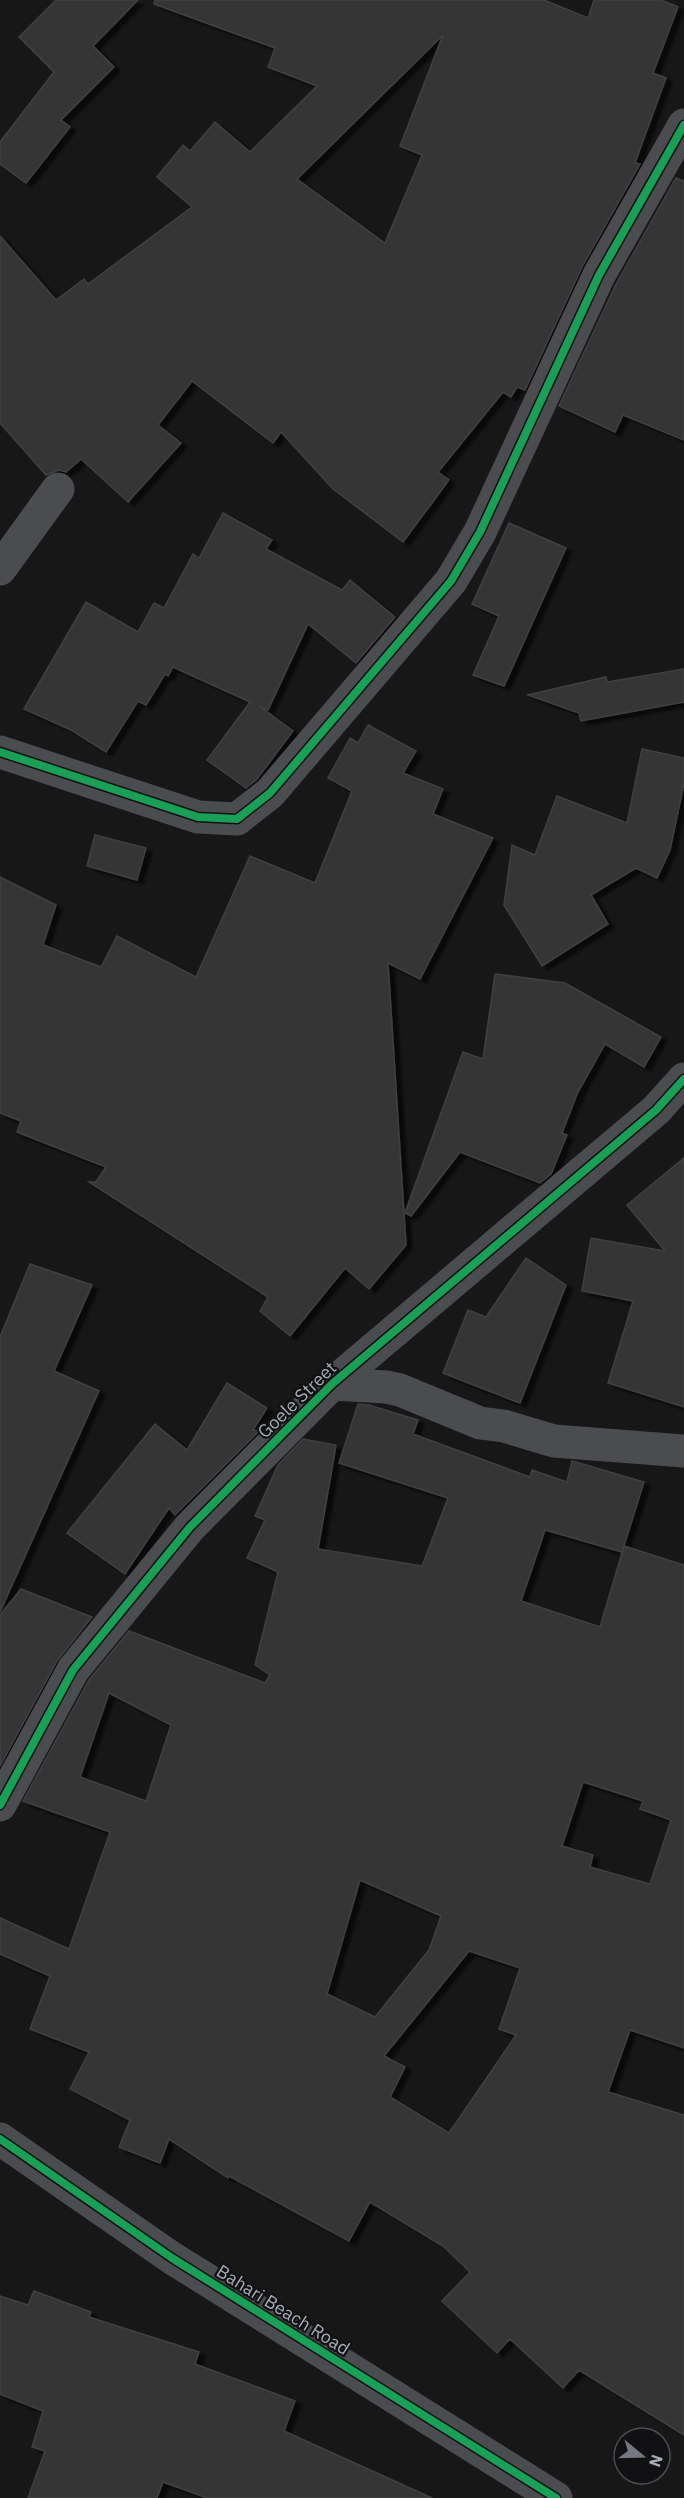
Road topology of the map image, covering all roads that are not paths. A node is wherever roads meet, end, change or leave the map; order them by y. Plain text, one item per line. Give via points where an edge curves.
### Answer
1 (684, 125) edge
2 (58, 489) dead end
3 (0, 569) edge
4 (0, 752) edge
5 (684, 1079) edge
6 (332, 1384) junction
7 (684, 1451) edge
8 (0, 1805) edge
9 (0, 2139) edge
10 (556, 2498) edge

1 - 4 street via 599,276 480,532 452,581 270,793 237,819 198,817
2 - 3 street
5 - 6 street, Goele Street via 656,1110
6 - 7 street via 400,1390 480,1423 554,1441
6 - 8 street, Goele Street via 190,1527 73,1670
9 - 10 street, Bahari Beach Road via 172,2258

